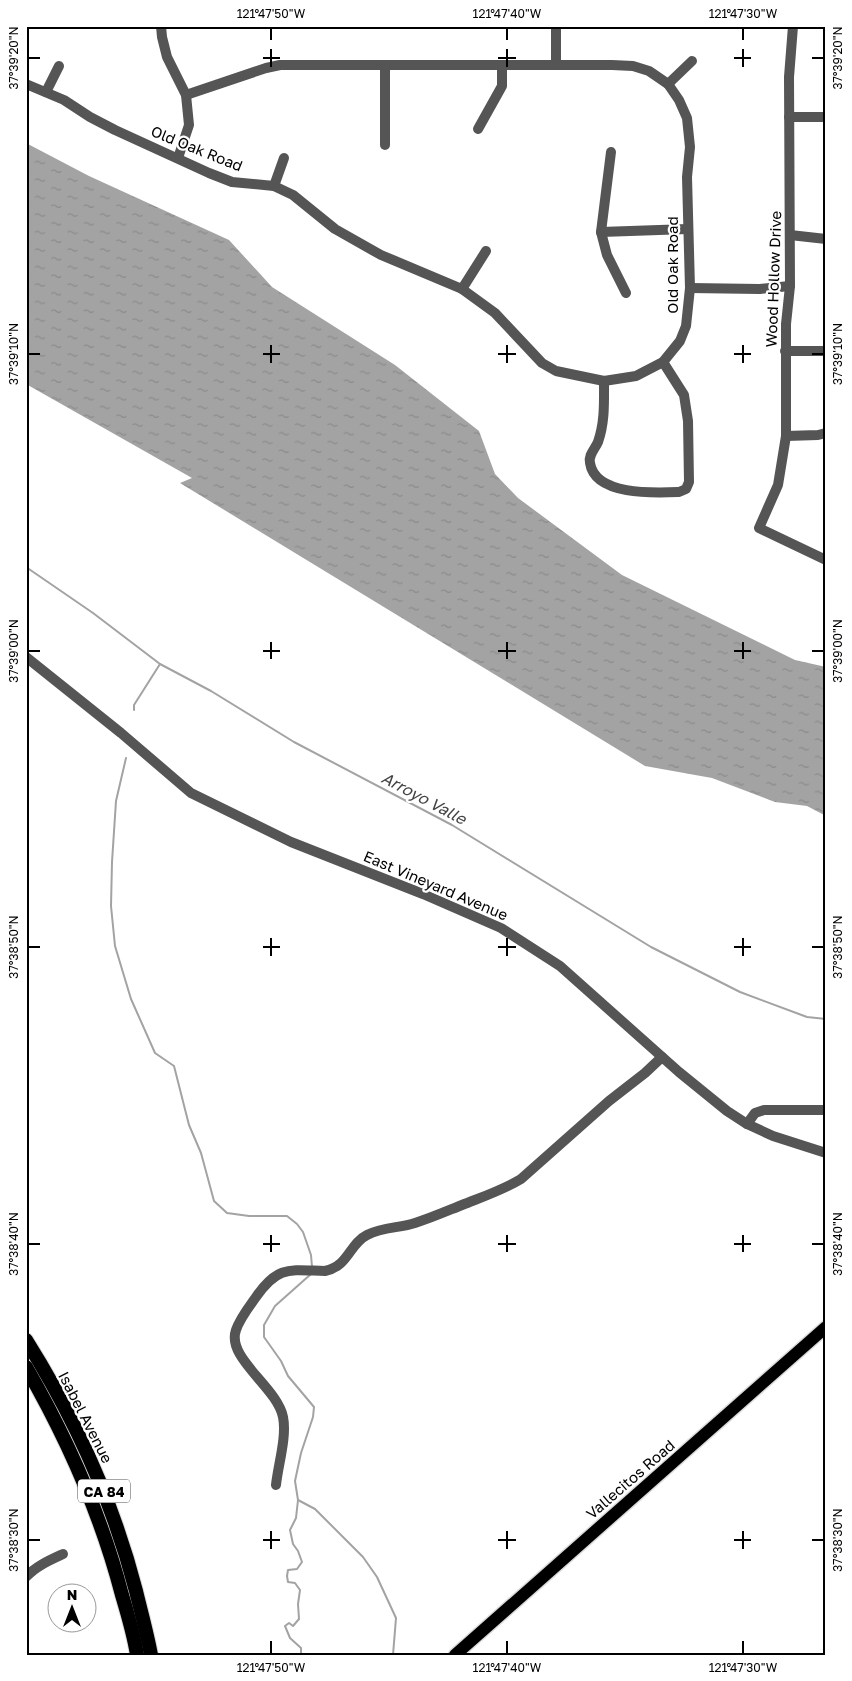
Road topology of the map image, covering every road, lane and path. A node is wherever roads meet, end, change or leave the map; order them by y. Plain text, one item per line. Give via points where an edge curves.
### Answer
1 (161, 26) edge
2 (556, 26) edge
3 (793, 26) edge
4 (692, 61) dead end
5 (556, 64) junction
6 (502, 65) junction
7 (59, 66) dead end
8 (385, 66) junction
9 (26, 84) edge
10 (668, 84) junction
11 (46, 92) junction
12 (186, 95) junction
13 (789, 117) junction
14 (826, 117) edge
15 (478, 129) dead end
16 (385, 145) dead end
17 (611, 152) dead end
18 (178, 158) junction
19 (284, 158) dead end
20 (274, 186) junction
21 (688, 229) junction
22 (601, 232) junction
23 (790, 235) junction
24 (826, 239) edge
25 (486, 252) dead end
26 (790, 286) junction
27 (690, 288) junction
28 (462, 289) junction
29 (626, 293) dead end
30 (785, 351) junction
31 (826, 351) edge
32 (663, 362) junction
33 (604, 381) junction
34 (826, 432) edge
35 (786, 436) junction
36 (826, 560) edge
37 (26, 657) edge
38 (662, 1056) junction
39 (826, 1110) edge
40 (747, 1124) junction
41 (826, 1154) edge
42 (826, 1327) edge
43 (26, 1340) edge
44 (26, 1367) edge
45 (276, 1486) dead end
46 (63, 1554) dead end
47 (26, 1577) edge
48 (136, 1655) edge
49 (151, 1655) edge
50 (455, 1655) edge

1 - 12 street via 167,57
2 - 5 street
3 - 13 street, Wood Hollow Drive
4 - 10 street
5 - 6 street, Old Oak Road
5 - 10 street, Old Oak Road via 633,66 649,70
6 - 8 street, Old Oak Road
6 - 15 street via 502,86
7 - 11 street
8 - 12 street, Old Oak Road via 280,65
8 - 16 street
9 - 11 street, Old Oak Road
10 - 21 street, Old Oak Road via 687,118 690,147
11 - 18 street, Old Oak Road via 115,130
12 - 18 street via 189,125
13 - 14 street
13 - 23 street, Wood Hollow Drive
17 - 22 street
18 - 20 street, Old Oak Road via 232,182
19 - 20 street
20 - 28 street, Old Oak Road via 293,195 335,229 381,255
21 - 22 street
21 - 27 street, Old Oak Road
22 - 29 street via 607,255
23 - 24 street
23 - 26 street, Wood Hollow Drive
25 - 28 street
26 - 27 street
26 - 30 street, Wood Hollow Drive
27 - 32 street, Old Oak Road via 686,326 680,341
28 - 33 street, Old Oak Road via 495,313 542,363 556,371
30 - 31 street
30 - 35 street, Wood Hollow Drive
32 - 33 street, Old Oak Road via 636,376
32 - 33 street via 684,395 688,421 689,482 686,489 679,492 624,491 601,481 593,471 589,462 602,433
34 - 35 street
35 - 36 street, Wood Hollow Drive via 778,485 759,528
37 - 38 street, East Vineyard Avenue via 191,793 291,842 501,928 560,966
38 - 40 street, East Vineyard Avenue via 726,1111
38 - 45 street via 507,1188 416,1223 366,1235 339,1266 330,1270 292,1269 280,1272 264,1286 240,1321 234,1338 241,1357 279,1403 284,1432
39 - 40 street via 764,1110 755,1113
40 - 41 street, East Vineyard Avenue
42 - 50 main road, Vallecitos Road
43 - 49 highway, Isabel Avenue / CA 84 via 69,1415 102,1488 127,1559
44 - 48 highway, Isabel Avenue / CA 84 via 57,1421 90,1493 114,1563
46 - 47 street

